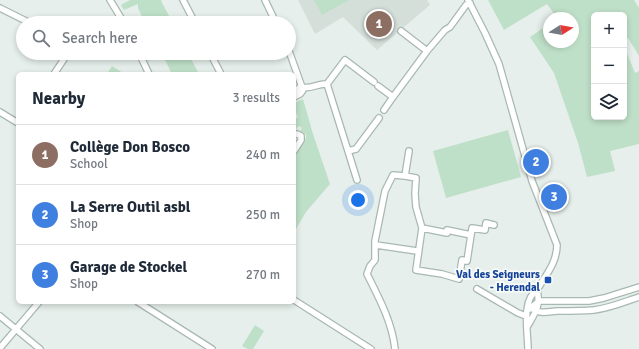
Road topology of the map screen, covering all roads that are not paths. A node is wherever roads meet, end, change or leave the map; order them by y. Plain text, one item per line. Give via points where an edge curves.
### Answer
1 (110, 0) edge
2 (183, 0) edge
3 (265, 0) edge
4 (469, 2) edge
5 (0, 8) edge
6 (16, 16) edge
7 (120, 16) edge
8 (191, 16) edge
9 (273, 16) edge
10 (401, 30) dead end
11 (427, 51) junction
12 (63, 60) edge
13 (142, 60) edge
14 (214, 60) edge
15 (292, 60) edge
16 (55, 72) edge
17 (148, 72) edge
18 (220, 72) edge
19 (327, 84) junction
20 (302, 88) junction
21 (296, 91) edge
22 (296, 96) edge
23 (393, 97) junction
24 (384, 110) dead end
25 (0, 112) edge
26 (379, 118) dead end
27 (16, 122) edge
28 (297, 134) dead end
29 (296, 148) edge
30 (348, 151) junction
31 (409, 151) dead end
32 (405, 176) junction
33 (357, 180) dead end
34 (494, 225) dead end
35 (422, 228) junction
36 (471, 235) junction
37 (376, 245) junction
38 (417, 251) junction
39 (639, 287) edge
40 (477, 289) dead end
41 (537, 290) junction
42 (639, 297) edge
43 (296, 301) edge
44 (539, 301) junction
45 (37, 304) edge
46 (141, 304) edge
47 (528, 309) junction
48 (536, 311) junction
49 (0, 316) edge
50 (527, 327) junction
51 (16, 329) junction
52 (0, 348) edge
53 (40, 349) edge
54 (212, 349) edge
55 (372, 349) edge
56 (395, 349) edge
57 (528, 349) edge

1 - 7 street
2 - 8 street
3 - 9 street
4 - 11 street
4 - 41 street via 499,64 532,181 556,241 554,262
5 - 6 street
10 - 11 street
11 - 23 street
12 - 16 street
13 - 17 street
14 - 18 street
15 - 20 street
19 - 20 street
19 - 23 street via 345,60
19 - 30 street
20 - 21 street
20 - 22 street via 301,93
23 - 24 street
25 - 27 street
26 - 30 street via 356,149
28 - 29 street via 302,140
30 - 33 street
31 - 32 street
32 - 35 street via 416,178 414,194
32 - 37 street via 393,175 385,191
34 - 36 street via 486,223 485,230 472,228
35 - 36 street
35 - 38 street
36 - 38 street via 468,261 462,260 459,279 416,270
37 - 38 street
37 - 56 street via 375,260 367,274 389,319
39 - 44 street via 589,301
40 - 47 street via 518,313
41 - 44 street
41 - 47 street
42 - 48 street via 595,310
43 - 55 street
44 - 47 street
44 - 48 street
45 - 51 street
46 - 54 street
47 - 48 street
47 - 50 street
48 - 50 street
49 - 51 street
50 - 57 street
51 - 52 street
51 - 53 street

